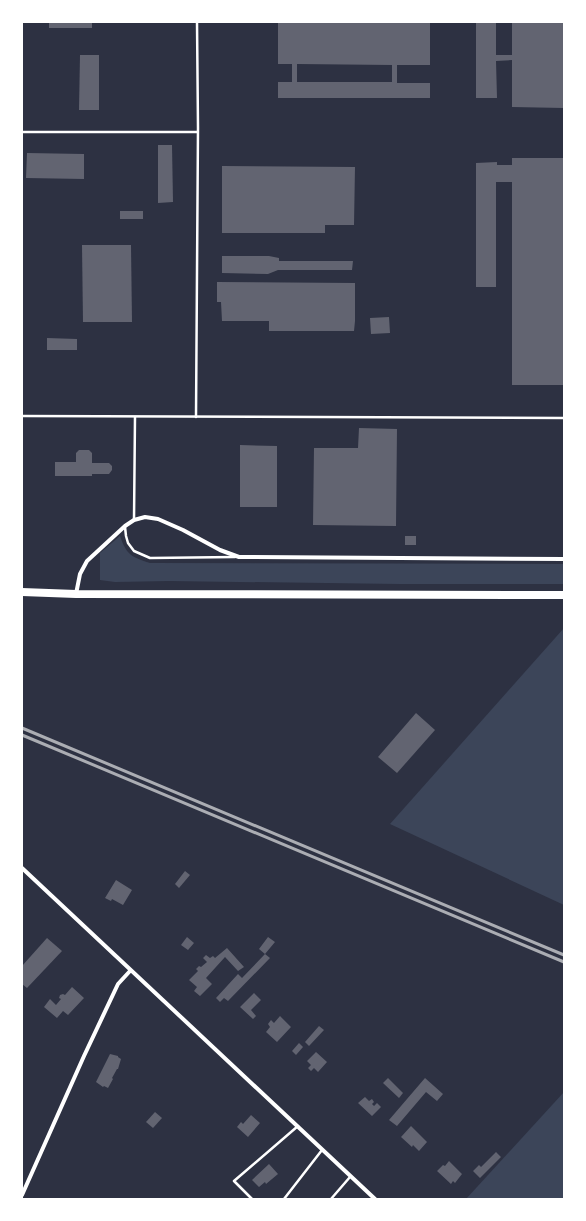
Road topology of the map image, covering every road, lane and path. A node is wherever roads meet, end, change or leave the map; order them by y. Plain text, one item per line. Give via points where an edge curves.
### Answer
1 (197, 22) edge
2 (22, 132) edge
3 (198, 132) junction
4 (22, 416) edge
5 (135, 416) junction
6 (196, 417) junction
7 (564, 418) edge
8 (134, 520) junction
9 (125, 526) junction
10 (239, 557) junction
11 (564, 559) edge
12 (22, 592) edge
13 (76, 594) junction
14 (564, 595) edge
15 (22, 868) edge
16 (130, 971) junction
17 (298, 1126) junction
18 (322, 1149) junction
19 (351, 1176) junction
20 (22, 1195) edge
21 (252, 1199) edge
22 (284, 1199) edge
23 (331, 1199) edge
24 (375, 1199) edge

1 - 3 lane
2 - 3 lane
3 - 6 lane
4 - 5 lane
5 - 6 lane
5 - 8 lane
6 - 7 lane
8 - 9 street
8 - 10 street via 145,517 158,519
9 - 10 lane via 128,543 134,551 150,558
9 - 13 street via 87,561 80,574
10 - 11 street
12 - 13 main road
13 - 14 main road
15 - 16 street
16 - 17 street
16 - 20 street via 118,984
17 - 18 street
17 - 21 lane via 234,1181
18 - 19 street
18 - 22 lane
19 - 23 lane
19 - 24 street

